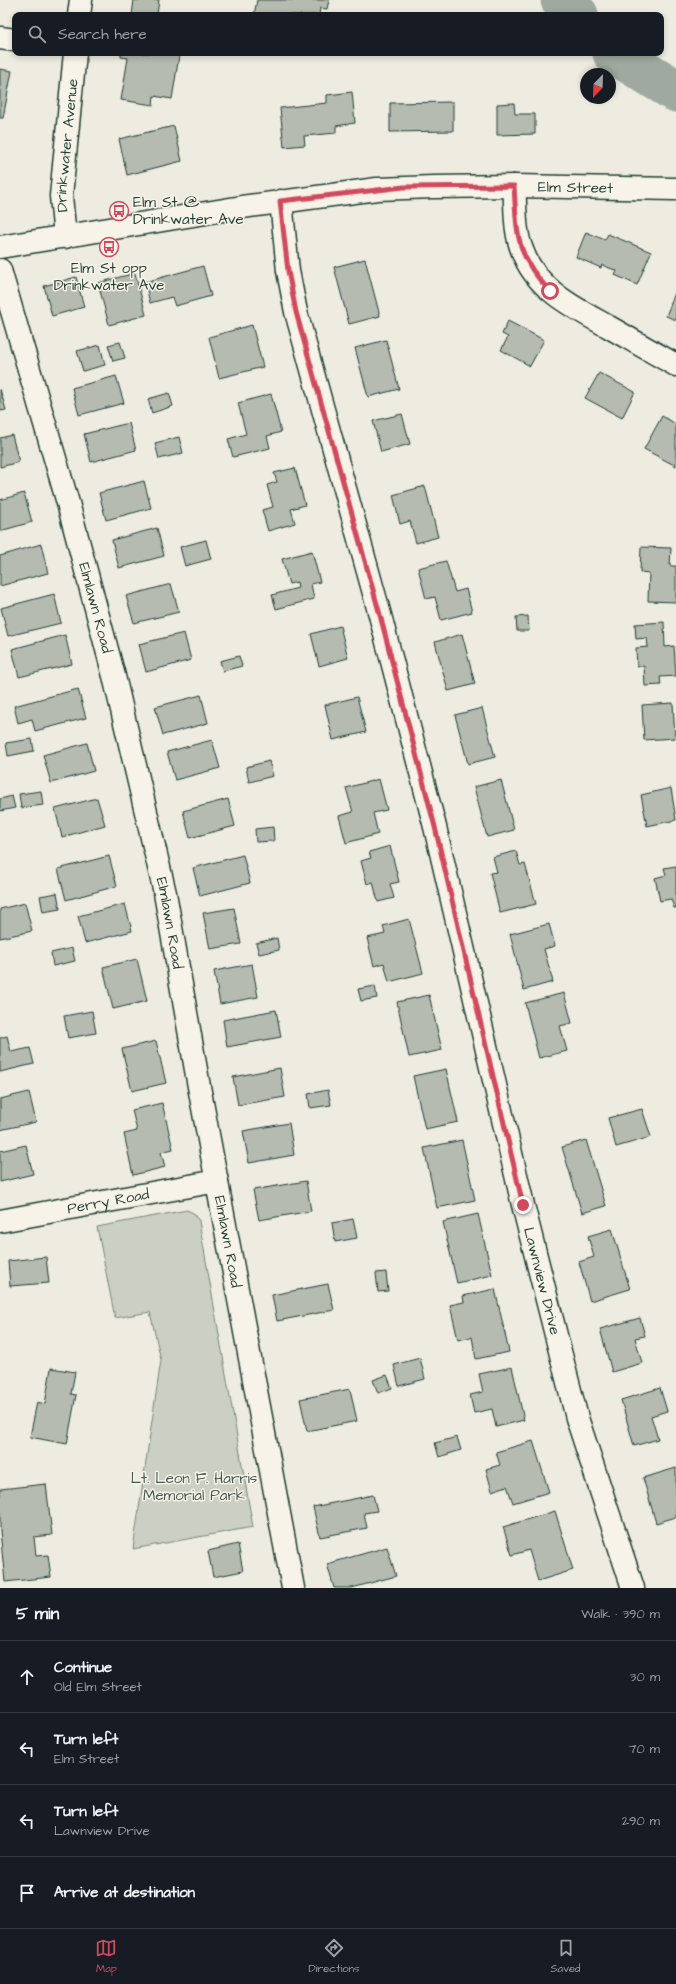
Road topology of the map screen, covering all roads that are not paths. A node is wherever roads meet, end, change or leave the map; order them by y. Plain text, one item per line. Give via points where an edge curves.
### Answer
1 (80, 0) edge
2 (79, 12) edge
3 (0, 38) edge
4 (12, 40) edge
5 (75, 56) edge
6 (514, 186) junction
7 (676, 189) edge
8 (280, 201) junction
9 (65, 237) junction
10 (0, 247) edge
11 (0, 270) edge
12 (676, 366) edge
13 (216, 1181) junction
14 (0, 1221) edge
15 (293, 1588) edge
16 (633, 1588) edge

1 - 2 street
3 - 4 street
5 - 9 street, Drinkwater Avenue via 61,196
6 - 7 street, Elm Street
6 - 8 street, Elm Street via 404,187
6 - 12 street via 519,241 527,262 550,291
8 - 9 street, Elm Street
8 - 16 street, Lawnview Drive via 288,271 296,312 380,615 433,820 538,1267 583,1440
9 - 10 street, Elm Street
11 - 13 street, Elmlawn Road via 68,503 121,702 165,893
13 - 14 street, Perry Road
13 - 15 street, Elmlawn Road

